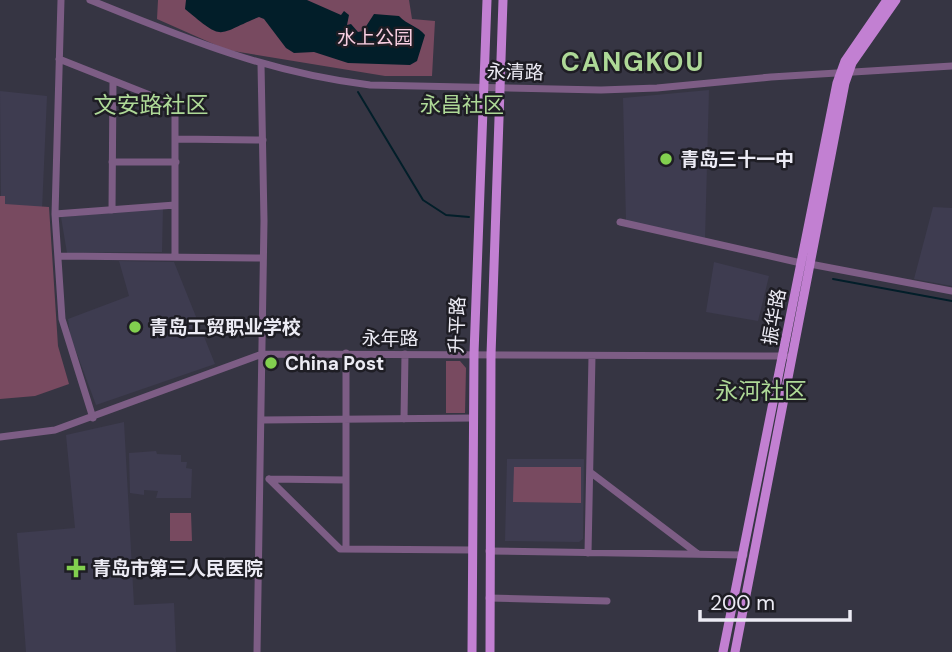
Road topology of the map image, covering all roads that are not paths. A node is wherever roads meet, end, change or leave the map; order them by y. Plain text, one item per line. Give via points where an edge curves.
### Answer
1 (61, 0) edge
2 (90, 0) edge
3 (487, 0) edge
4 (503, 0) edge
5 (887, 0) edge
6 (896, 0) edge
7 (859, 52) junction
8 (58, 59) junction
9 (261, 65) junction
10 (952, 66) edge
11 (871, 71) junction
12 (844, 72) junction
13 (113, 81) junction
14 (483, 87) junction
15 (498, 88) junction
16 (176, 139) junction
17 (263, 140) junction
18 (112, 162) junction
19 (176, 162) junction
20 (175, 205) junction
21 (112, 210) junction
22 (55, 214) junction
23 (620, 222) dead end
24 (175, 255) junction
25 (58, 256) junction
26 (263, 258) junction
27 (806, 264) junction
28 (952, 291) edge
29 (346, 353) junction
30 (262, 354) junction
31 (405, 354) junction
32 (474, 354) junction
33 (491, 355) junction
34 (592, 356) junction
35 (789, 356) junction
36 (93, 418) junction
37 (474, 418) junction
38 (346, 419) junction
39 (404, 419) junction
40 (262, 420) junction
41 (0, 437) edge
42 (590, 472) junction
43 (265, 479) junction
44 (346, 480) junction
45 (346, 549) junction
46 (473, 550) junction
47 (489, 551) junction
48 (588, 553) junction
49 (698, 554) junction
50 (744, 555) junction
51 (489, 598) junction
52 (607, 601) dead end
53 (257, 652) edge
54 (472, 652) edge
55 (490, 652) edge
56 (723, 652) edge
57 (735, 652) edge

1 - 8 street
2 - 9 street, 永清路
3 - 14 main road, 升平路
4 - 15 main road, 升平路
5 - 12 main road, 振华路
6 - 7 main road, 振华路
7 - 11 street via 863,65
7 - 12 main road, 振华路
8 - 13 street
8 - 22 street
9 - 14 street, 永清路 via 370,85
9 - 17 street
10 - 11 street, 永清路
11 - 12 street, 永清路
12 - 15 street, 永清路 via 657,88
12 - 27 main road, 振华路
13 - 16 street via 176,106
13 - 18 street
14 - 15 street, 永清路
14 - 32 main road, 升平路
15 - 33 main road, 升平路
16 - 17 street
16 - 19 street
17 - 26 street
18 - 19 street
18 - 21 street
19 - 20 street
20 - 21 street
20 - 24 street
21 - 22 street
22 - 25 street
23 - 27 street
24 - 25 street
24 - 26 street
25 - 36 street via 62,319
26 - 30 street
27 - 28 street
27 - 35 main road, 振华路
29 - 30 street, 永年路
29 - 31 street, 永年路
29 - 38 street
30 - 36 street, 永年路
30 - 40 street
31 - 32 street, 永年路
31 - 39 street
32 - 33 street, 永年路
32 - 37 main road, 升平路
33 - 34 street, 永年路
33 - 47 main road, 升平路
34 - 35 street, 永年路
34 - 42 street
35 - 50 main road, 振华路
35 - 57 main road, 振华路
36 - 41 street, 永年路 via 55,430
37 - 39 street
37 - 46 main road, 升平路
38 - 39 street
38 - 40 street
38 - 44 street
40 - 43 street
42 - 48 street
42 - 49 street
43 - 44 street
43 - 45 street via 333,545
43 - 53 street
44 - 45 street
45 - 46 street
46 - 54 main road, 升平路
47 - 48 street
47 - 51 main road, 升平路
48 - 49 street
49 - 50 street
50 - 56 main road, 振华路
51 - 52 street
51 - 55 main road, 升平路

